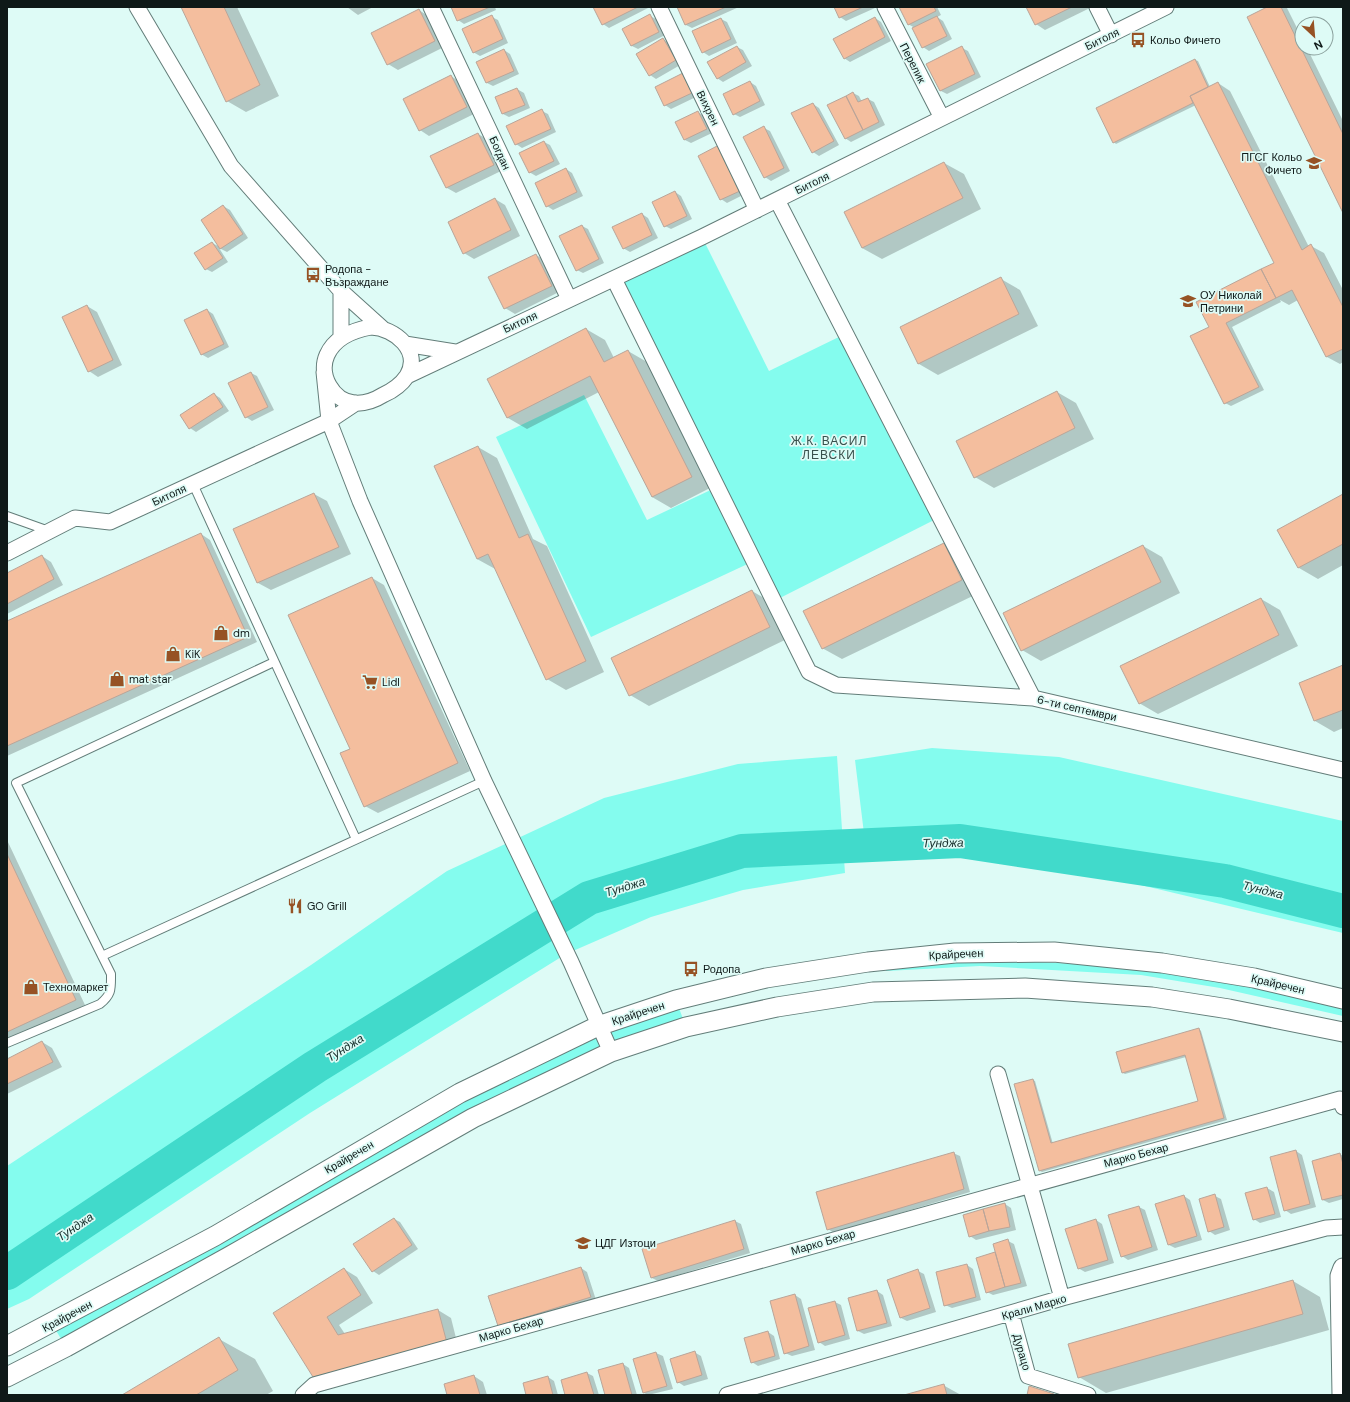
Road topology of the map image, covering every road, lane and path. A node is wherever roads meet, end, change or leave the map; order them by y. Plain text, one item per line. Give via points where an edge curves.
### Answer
1 (137, 7) edge
2 (431, 7) edge
3 (659, 7) edge
4 (884, 7) edge
5 (1097, 7) edge
6 (1166, 7) edge
7 (1111, 35) junction
8 (942, 118) junction
9 (777, 200) junction
10 (757, 210) junction
11 (614, 279) junction
12 (341, 291) junction
13 (569, 299) junction
14 (382, 328) junction
15 (341, 338) junction
16 (405, 344) junction
17 (455, 352) junction
18 (324, 372) junction
19 (407, 376) junction
20 (356, 403) junction
21 (329, 421) junction
22 (193, 484) junction
23 (7, 516) edge
24 (49, 531) junction
25 (7, 553) edge
26 (274, 662) junction
27 (1033, 698) junction
28 (1343, 770) edge
29 (484, 781) junction
30 (356, 839) junction
31 (102, 956) junction
32 (1343, 999) edge
33 (598, 1026) junction
34 (1343, 1032) edge
35 (7, 1043) edge
36 (611, 1052) junction
37 (998, 1074) dead end
38 (1342, 1102) edge
39 (1029, 1184) junction
40 (1343, 1227) edge
41 (1343, 1268) edge
42 (1062, 1298) junction
43 (1011, 1313) junction
44 (7, 1346) edge
45 (7, 1377) edge
46 (302, 1395) edge
47 (727, 1395) edge
48 (1088, 1395) edge
49 (1342, 1395) edge

1 - 12 street via 231,166
2 - 13 street, Богдан
3 - 10 street, Вихрен
4 - 8 street, Перелик
5 - 7 street
6 - 7 street, Битоля
7 - 8 street, Битоля
8 - 9 street, Битоля
9 - 10 street, Битоля
9 - 27 street
10 - 11 street, Битоля
11 - 13 street, Битоля
11 - 27 street, 6-ти септември via 810,672 836,685
12 - 14 street
12 - 15 street
13 - 17 street, Битоля
14 - 15 street via 361,328
14 - 16 street via 396,335
15 - 18 street via 327,355
16 - 17 street
16 - 19 street via 410,352
17 - 19 street, Битоля
18 - 20 street via 330,389 339,398
18 - 21 street
19 - 20 street via 394,390 373,401
20 - 21 street, Битоля
21 - 22 street, Битоля
21 - 29 street via 360,501
22 - 24 street, Битоля via 110,522 75,518
22 - 26 lane
23 - 24 lane
24 - 25 street, Битоля
26 - 30 lane
26 - 31 lane via 16,783
27 - 28 street, 6-ти септември
29 - 30 lane
29 - 33 street via 571,962
30 - 31 lane
31 - 35 lane via 110,974 111,988 108,997 100,1004
32 - 33 street, Крайречен via 1254,978 1116,957 1054,952 955,953 868,962 766,978 676,1000
33 - 36 street
33 - 44 street, Крайречен via 460,1093 215,1236
34 - 36 street via 1152,997 1018,988 872,992 777,1007 686,1027
36 - 45 street via 473,1118 216,1264
37 - 39 street
38 - 39 street, Марко Бехар
39 - 42 street
39 - 46 street, Марко Бехар via 314,1385
40 - 42 street, Крали Марко via 1326,1228
41 - 49 street via 1340,1276
42 - 43 street, Крали Марко
43 - 47 street, Крали Марко
43 - 48 street, Дурацо via 1028,1376

